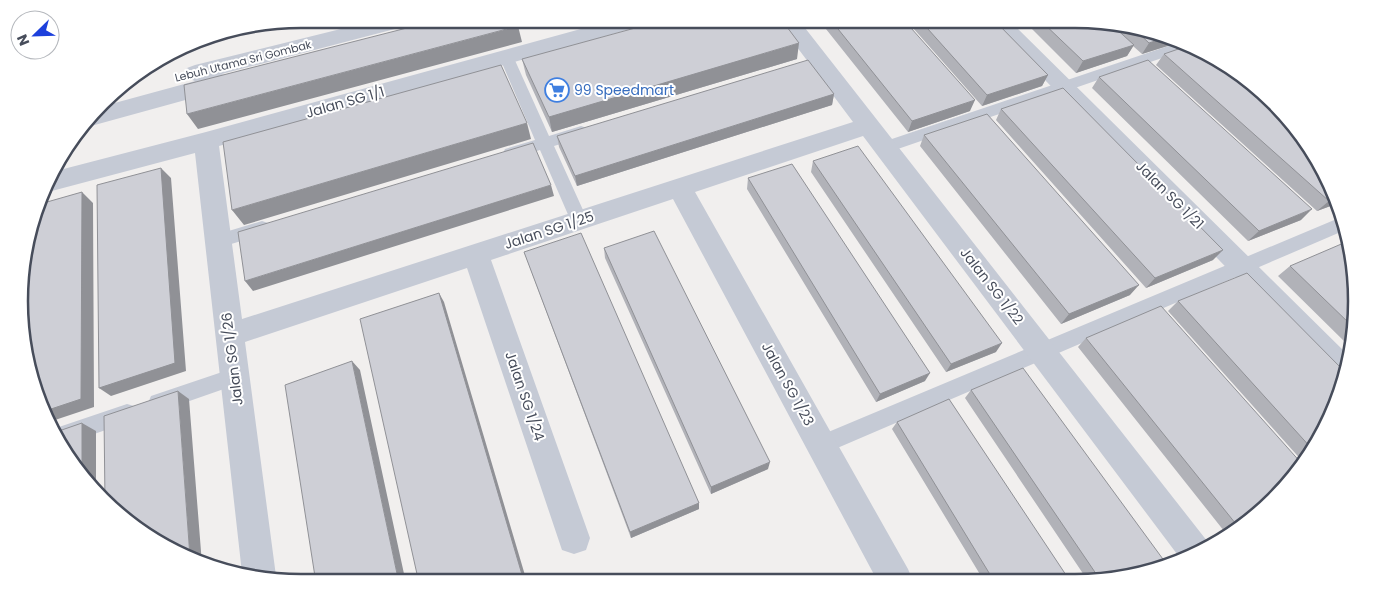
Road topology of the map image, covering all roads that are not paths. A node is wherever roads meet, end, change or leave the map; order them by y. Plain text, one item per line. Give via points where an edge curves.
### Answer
1 (372, 28) edge
2 (424, 28) edge
3 (608, 28) edge
4 (792, 28) edge
5 (1005, 28) edge
6 (1179, 48) edge
7 (506, 56) junction
8 (1063, 87) junction
9 (125, 92) edge
10 (101, 115) edge
11 (869, 125) junction
12 (592, 128) edge
13 (206, 141) junction
14 (545, 142) junction
15 (886, 147) junction
16 (498, 157) edge
17 (55, 181) edge
18 (679, 188) junction
19 (579, 220) junction
20 (274, 224) edge
21 (1338, 225) edge
22 (218, 241) junction
23 (476, 254) junction
24 (1241, 266) junction
25 (230, 335) junction
26 (1042, 351) junction
27 (1340, 365) edge
28 (234, 376) junction
29 (63, 435) edge
30 (821, 445) junction
31 (574, 538) dead end
32 (1192, 548) edge
33 (258, 571) edge
34 (892, 574) edge

1 - 9 street, Lebuh Utama Sri Gombak
2 - 10 street, Lebuh Utama Sri Gombak
3 - 7 street, Jalan SG 1/1
4 - 11 street, Jalan SG 1/22 via 809,63
5 - 8 street, Jalan SG 1/21
6 - 8 lane
7 - 13 street, Jalan SG 1/1
7 - 14 lane
8 - 15 lane
8 - 24 street, Jalan SG 1/21
11 - 15 street, Jalan SG 1/22
11 - 18 street, Jalan SG 1/25
12 - 14 lane
13 - 17 street, Jalan SG 1/1
13 - 22 street, Jalan SG 1/26
14 - 16 lane
14 - 19 lane
15 - 26 street, Jalan SG 1/22
18 - 19 street, Jalan SG 1/25
18 - 30 street, Jalan SG 1/23
19 - 23 street, Jalan SG 1/25
20 - 22 lane
21 - 24 lane
22 - 25 street, Jalan SG 1/26
23 - 25 street, Jalan SG 1/25
23 - 31 street, Jalan SG 1/24
24 - 26 lane
24 - 27 street, Jalan SG 1/21
25 - 28 street, Jalan SG 1/26
26 - 30 lane
26 - 32 street, Jalan SG 1/22
28 - 29 lane
28 - 33 street, Jalan SG 1/26
30 - 34 street, Jalan SG 1/23

